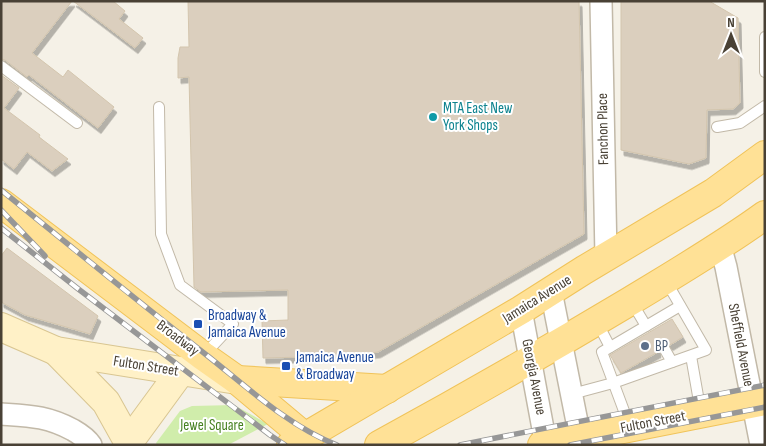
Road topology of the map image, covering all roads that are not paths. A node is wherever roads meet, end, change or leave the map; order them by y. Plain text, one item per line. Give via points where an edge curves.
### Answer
1 (601, 1) edge
2 (765, 37) edge
3 (1, 66) edge
4 (765, 72) edge
5 (765, 106) edge
6 (160, 107) dead end
7 (77, 124) dead end
8 (717, 126) dead end
9 (765, 155) edge
10 (1, 203) edge
11 (765, 215) edge
12 (720, 245) junction
13 (606, 257) junction
14 (666, 279) junction
15 (551, 291) junction
16 (631, 300) junction
17 (680, 306) junction
18 (521, 310) junction
19 (596, 321) junction
20 (649, 326) junction
21 (1, 328) edge
22 (562, 342) junction
23 (610, 347) junction
24 (664, 348) dead end
25 (56, 352) junction
26 (691, 356) junction
27 (530, 360) junction
28 (672, 362) junction
29 (192, 364) junction
30 (237, 380) junction
31 (613, 383) junction
32 (387, 389) junction
33 (572, 394) junction
34 (759, 402) edge
35 (701, 413) junction
36 (1, 414) edge
37 (630, 427) junction
38 (580, 437) junction
39 (302, 442) edge
40 (130, 444) edge
41 (545, 444) edge
42 (91, 445) edge
43 (379, 445) edge
44 (761, 445) edge

1 - 13 street, Fanchon Place
2 - 4 lane
3 - 7 lane
5 - 8 lane via 740,124
6 - 29 lane via 161,234 180,285 233,324
9 - 13 main road, Jamaica Avenue via 713,193
10 - 29 main road, Broadway
11 - 12 main road
12 - 14 main road
12 - 34 street, Sheffield Avenue
13 - 15 main road, Jamaica Avenue
14 - 16 main road
14 - 17 lane
15 - 18 main road, Jamaica Avenue
15 - 22 street
16 - 19 main road
16 - 20 lane
17 - 20 lane
17 - 26 lane via 706,350
18 - 27 street, Georgia Avenue
18 - 32 main road, Jamaica Avenue
19 - 22 main road
19 - 23 lane
20 - 23 lane
21 - 25 main road, Fulton Street
22 - 27 main road
22 - 33 street
23 - 31 lane via 602,352
24 - 28 lane
25 - 29 main road, Fulton Street
25 - 40 main road, Fulton Street via 106,402
26 - 28 lane
26 - 35 lane
27 - 41 street, Georgia Avenue
27 - 43 main road
28 - 31 lane via 640,368
29 - 30 main road, Broadway
29 - 40 main road
30 - 32 main road
30 - 39 main road, Broadway
31 - 33 lane
31 - 37 lane
32 - 39 main road, Jamaica Avenue
33 - 38 street
34 - 35 main road, Fulton Street
34 - 44 street, Sheffield Avenue
35 - 37 main road, Fulton Street
36 - 42 street via 52,420 79,433
37 - 38 main road, Fulton Street
38 - 41 main road, Fulton Street

